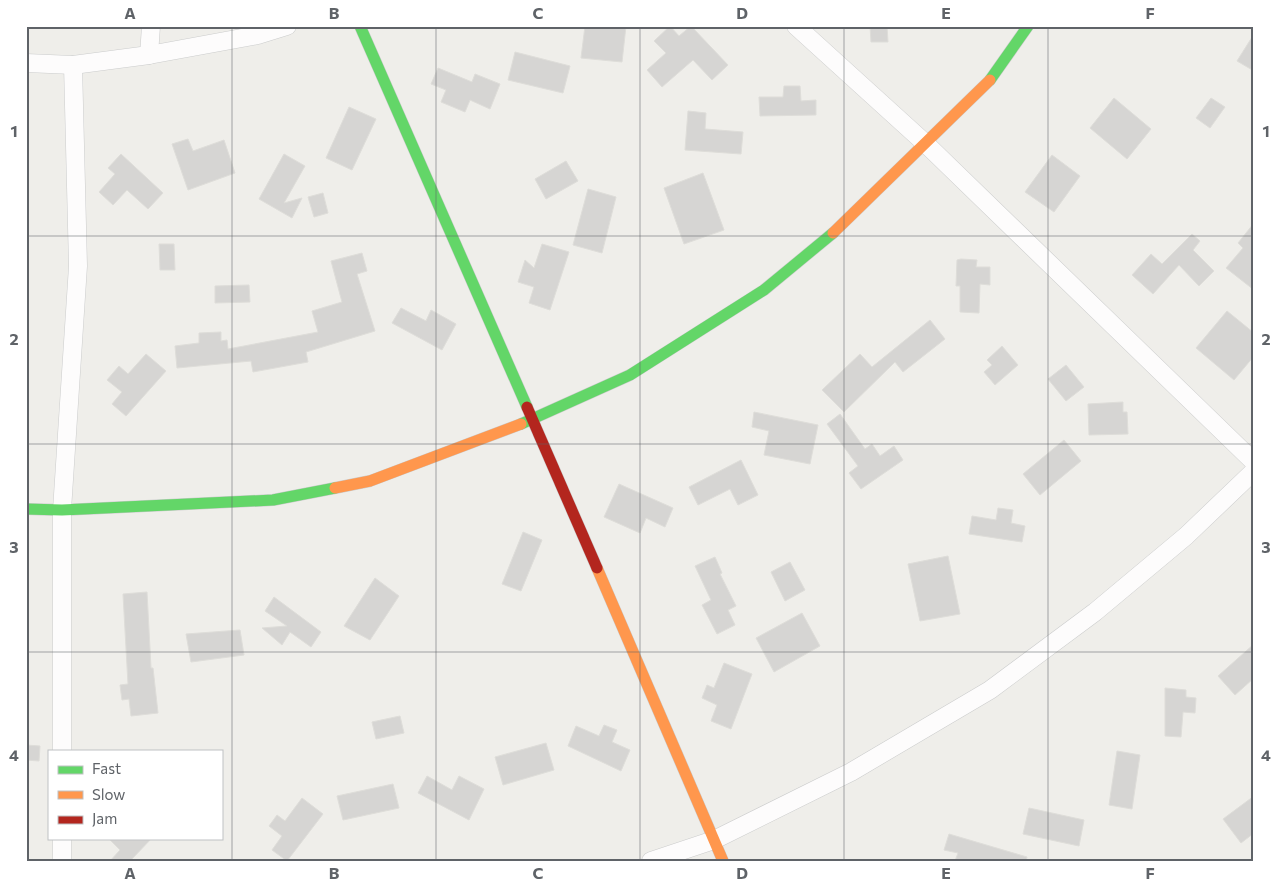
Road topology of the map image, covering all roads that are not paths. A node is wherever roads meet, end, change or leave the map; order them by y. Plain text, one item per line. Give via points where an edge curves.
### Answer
1 (151, 26) edge
2 (287, 26) edge
3 (360, 26) edge
4 (796, 26) edge
5 (1028, 26) edge
6 (149, 55) junction
7 (26, 63) edge
8 (73, 65) junction
9 (926, 144) junction
10 (533, 420) junction
11 (1254, 462) edge
12 (1254, 471) edge
13 (26, 509) edge
14 (62, 510) junction
15 (62, 750) edge
16 (62, 840) edge
17 (714, 840) junction
18 (62, 861) edge
19 (650, 861) edge
20 (723, 861) edge

1 - 6 street
2 - 6 street via 258,35
3 - 10 street
4 - 9 street
5 - 9 street via 996,74
6 - 8 street
7 - 8 street
8 - 14 street via 78,266
9 - 10 street via 840,227 764,290 630,375
9 - 11 street
10 - 14 street via 370,481 273,500
10 - 17 street
12 - 17 street via 1186,536 1095,612 990,690 851,772
13 - 14 street
14 - 15 street
16 - 18 street
17 - 19 street
17 - 20 street

